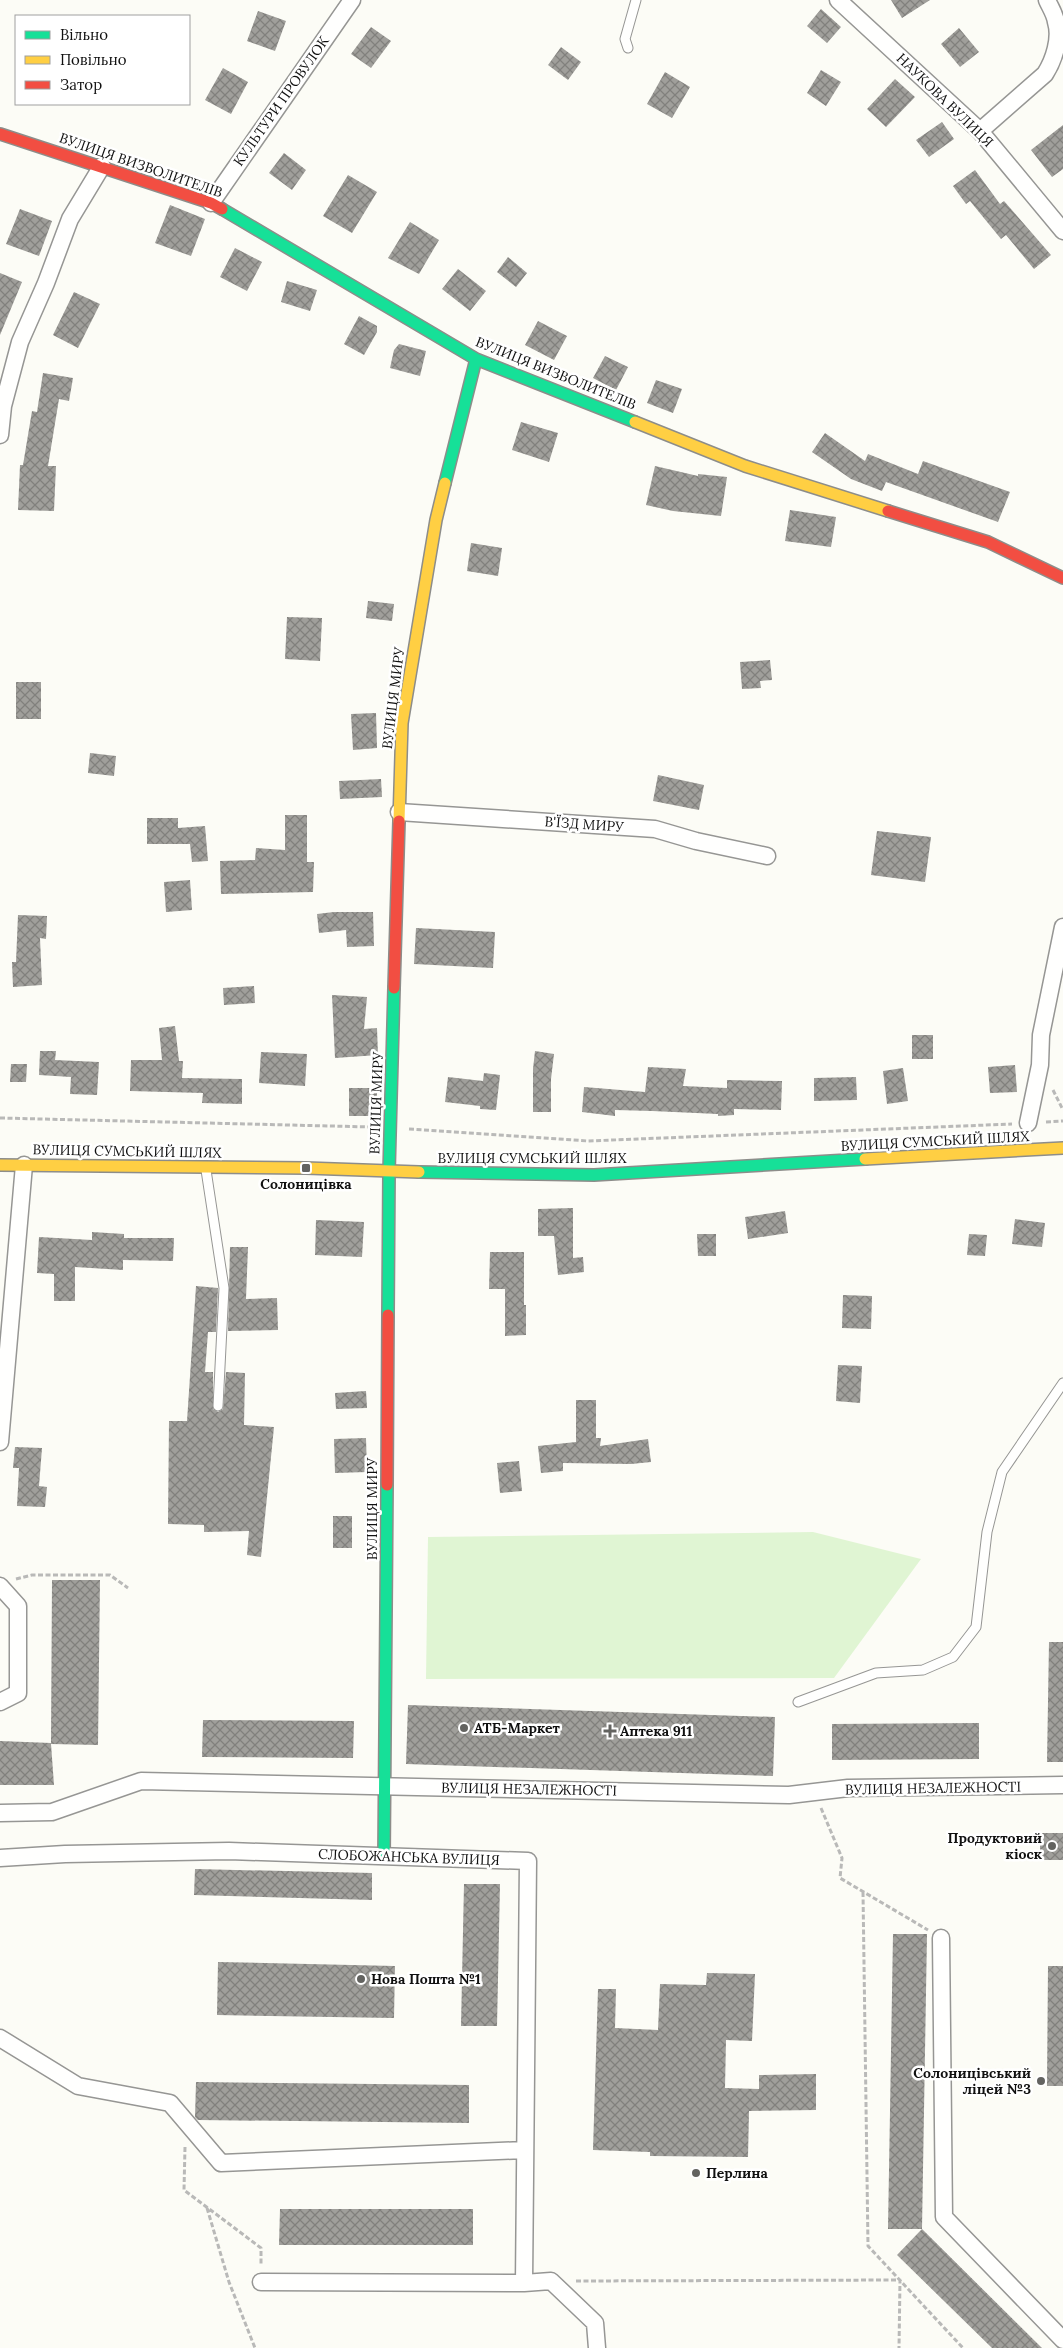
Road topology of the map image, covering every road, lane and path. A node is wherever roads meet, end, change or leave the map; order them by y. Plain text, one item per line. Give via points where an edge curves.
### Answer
1 (352, 0) edge
2 (636, 0) edge
3 (838, 0) edge
4 (1047, 0) edge
5 (1060, 19) edge
6 (628, 48) dead end
7 (980, 132) junction
8 (0, 134) edge
9 (102, 166) junction
10 (211, 202) junction
11 (1063, 230) edge
12 (476, 359) junction
13 (0, 435) edge
14 (1063, 578) edge
15 (399, 812) junction
16 (767, 856) dead end
17 (1063, 927) edge
18 (0, 1118) edge
19 (1063, 1121) edge
20 (1028, 1123) junction
21 (390, 1128) junction
22 (1063, 1148) edge
23 (0, 1165) edge
24 (24, 1165) junction
25 (206, 1167) junction
26 (388, 1172) junction
27 (1063, 1383) edge
28 (218, 1406) dead end
29 (0, 1442) edge
30 (4, 1584) edge
31 (128, 1588) dead end
32 (0, 1702) edge
33 (798, 1702) dead end
34 (384, 1785) junction
35 (1063, 1785) edge
36 (815, 1793) junction
37 (0, 1813) edge
38 (384, 1857) junction
39 (0, 1858) edge
40 (863, 1892) junction
41 (941, 1938) joint
42 (0, 2038) edge
43 (186, 2121) junction
44 (524, 2150) junction
45 (206, 2207) junction
46 (900, 2280) junction
47 (551, 2281) junction
48 (261, 2282) joint
49 (524, 2283) junction
50 (1063, 2340) edge
51 (255, 2348) edge
52 (597, 2348) edge
53 (899, 2348) edge
54 (963, 2348) edge

1 - 10 street, КУЛЬТУРИ ПРОВУЛОК
2 - 6 lane via 625,39
3 - 7 street, НАУКОВА ВУЛИЦЯ
4 - 5 street
5 - 7 street via 1050,67
7 - 11 street, НАУКОВА ВУЛИЦЯ
8 - 9 street, ВУЛИЦЯ ВИЗВОЛИТЕЛІВ
9 - 10 street, ВУЛИЦЯ ВИЗВОЛИТЕЛІВ
9 - 13 street via 70,219 20,342 2,406
10 - 12 street, ВУЛИЦЯ ВИЗВОЛИТЕЛІВ
12 - 14 street, ВУЛИЦЯ ВИЗВОЛИТЕЛІВ via 745,466 988,542
12 - 15 street, ВУЛИЦЯ МИРУ via 436,520 414,645 402,723
15 - 16 street, В'ЇЗД МИРУ via 655,830
15 - 21 street, ВУЛИЦЯ МИРУ
17 - 20 street
18 - 21 path
19 - 20 path
20 - 21 path via 588,1141
21 - 26 street, ВУЛИЦЯ МИРУ
22 - 26 street, ВУЛИЦЯ СУМСЬКИЙ ШЛЯХ via 594,1175
23 - 24 street, ВУЛИЦЯ СУМСЬКИЙ ШЛЯХ
24 - 25 street, ВУЛИЦЯ СУМСЬКИЙ ШЛЯХ
24 - 29 street
25 - 26 street, ВУЛИЦЯ СУМСЬКИЙ ШЛЯХ
25 - 28 lane via 224,1288
26 - 34 street, ВУЛИЦЯ МИРУ
27 - 33 lane via 1002,1472 987,1532 976,1627 953,1657 923,1670 876,1672
30 - 31 path via 32,1575 110,1575
30 - 32 street via 18,1606 18,1693
34 - 36 street, ВУЛИЦЯ НЕЗАЛЕЖНОСТІ
34 - 37 street, ВУЛИЦЯ НЕЗАЛЕЖНОСТІ via 140,1780 52,1812
34 - 38 street, ВУЛИЦЯ МИРУ
35 - 36 street, ВУЛИЦЯ НЕЗАЛЕЖНОСТІ via 848,1788
36 - 40 path via 842,1858 840,1878
38 - 39 street, СЛОБОЖАНСЬКА ВУЛИЦЯ via 229,1852
38 - 44 street, СЛОБОЖАНСЬКА ВУЛИЦЯ via 528,1861
40 - 41 path
40 - 46 path via 868,2246
41 - 50 street via 944,2217
42 - 43 street via 78,2086 170,2103
43 - 44 street via 221,2162
43 - 45 path via 184,2190
44 - 49 street, СЛОБОЖАНСЬКА ВУЛИЦЯ
45 - 48 path via 261,2248
45 - 51 path via 228,2282
46 - 47 path
46 - 53 path
46 - 54 path
47 - 49 street
47 - 52 street via 595,2323
48 - 49 street

